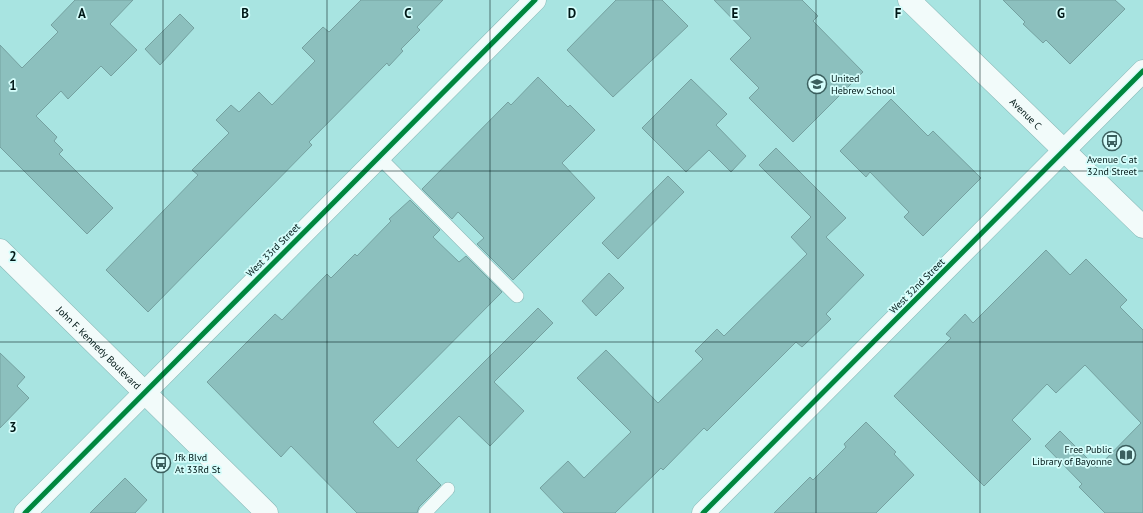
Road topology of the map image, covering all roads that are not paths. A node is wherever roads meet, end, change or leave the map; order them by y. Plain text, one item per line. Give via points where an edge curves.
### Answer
1 (534, 0) edge
2 (909, 0) edge
3 (1143, 71) edge
4 (1065, 150) junction
5 (379, 157) junction
6 (1143, 227) edge
7 (0, 250) edge
8 (517, 296) dead end
9 (145, 393) junction
10 (448, 489) dead end
11 (25, 513) edge
12 (267, 513) edge
13 (425, 513) edge
14 (703, 513) edge

1 - 5 street, West 33rd Street
2 - 4 street, Avenue C
3 - 4 street, West 32nd Street
4 - 6 street, Avenue C
4 - 14 street, West 32nd Street
5 - 8 lane
5 - 9 street, West 33rd Street
7 - 9 street, John F. Kennedy Boulevard
9 - 11 street, West 33rd Street
9 - 12 street, John F. Kennedy Boulevard
10 - 13 lane

